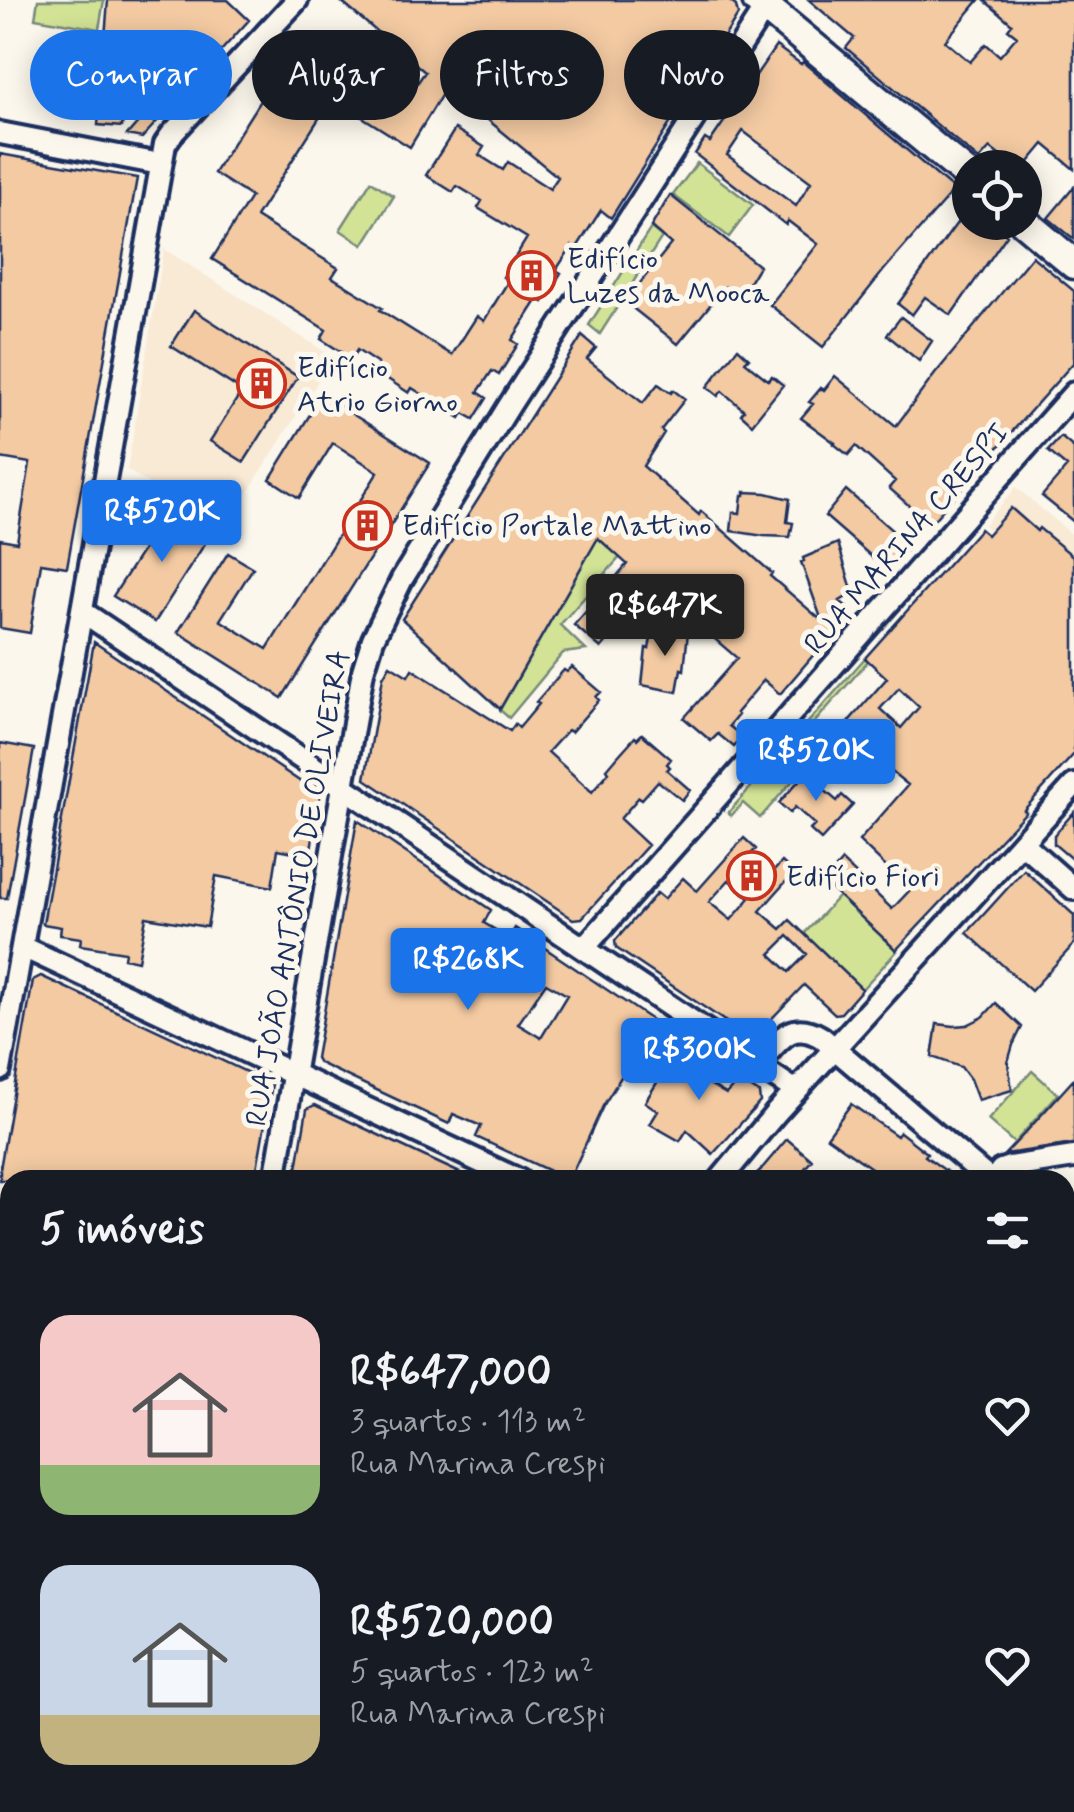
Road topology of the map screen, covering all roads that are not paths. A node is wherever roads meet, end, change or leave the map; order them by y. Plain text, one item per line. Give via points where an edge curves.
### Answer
1 (296, 0) edge
2 (764, 2) edge
3 (0, 133) edge
4 (952, 163) edge
5 (160, 164) junction
6 (1042, 237) edge
7 (1074, 264) edge
8 (1074, 393) edge
9 (83, 612) junction
10 (1074, 785) edge
11 (343, 786) junction
12 (1022, 844) junction
13 (1074, 889) edge
14 (22, 947) junction
15 (584, 948) junction
16 (836, 1050) junction
17 (757, 1065) junction
18 (0, 1070) edge
19 (294, 1074) junction
20 (796, 1091) junction
21 (1074, 1157) edge
22 (277, 1170) edge
23 (498, 1170) edge
24 (729, 1170) edge
25 (980, 1170) edge
26 (1001, 1170) edge

1 - 5 street via 172,134
2 - 4 main road
2 - 11 street, RUA JOÃO ANTÔNIO DE OLIVEIRA via 402,579 368,655
3 - 5 street
5 - 9 street
6 - 7 main road
8 - 15 street, RUA MARINA CRESPI
9 - 11 street
9 - 14 street
10 - 12 street
11 - 15 street
11 - 19 street, RUA JOÃO ANTÔNIO DE OLIVEIRA
12 - 13 street
12 - 16 street
14 - 18 street
14 - 19 street
15 - 17 street
16 - 17 street via 802,1028
16 - 20 street
16 - 25 street
17 - 20 street
19 - 22 street, RUA JOÃO ANTÔNIO DE OLIVEIRA
19 - 23 street
20 - 24 street
21 - 26 street

